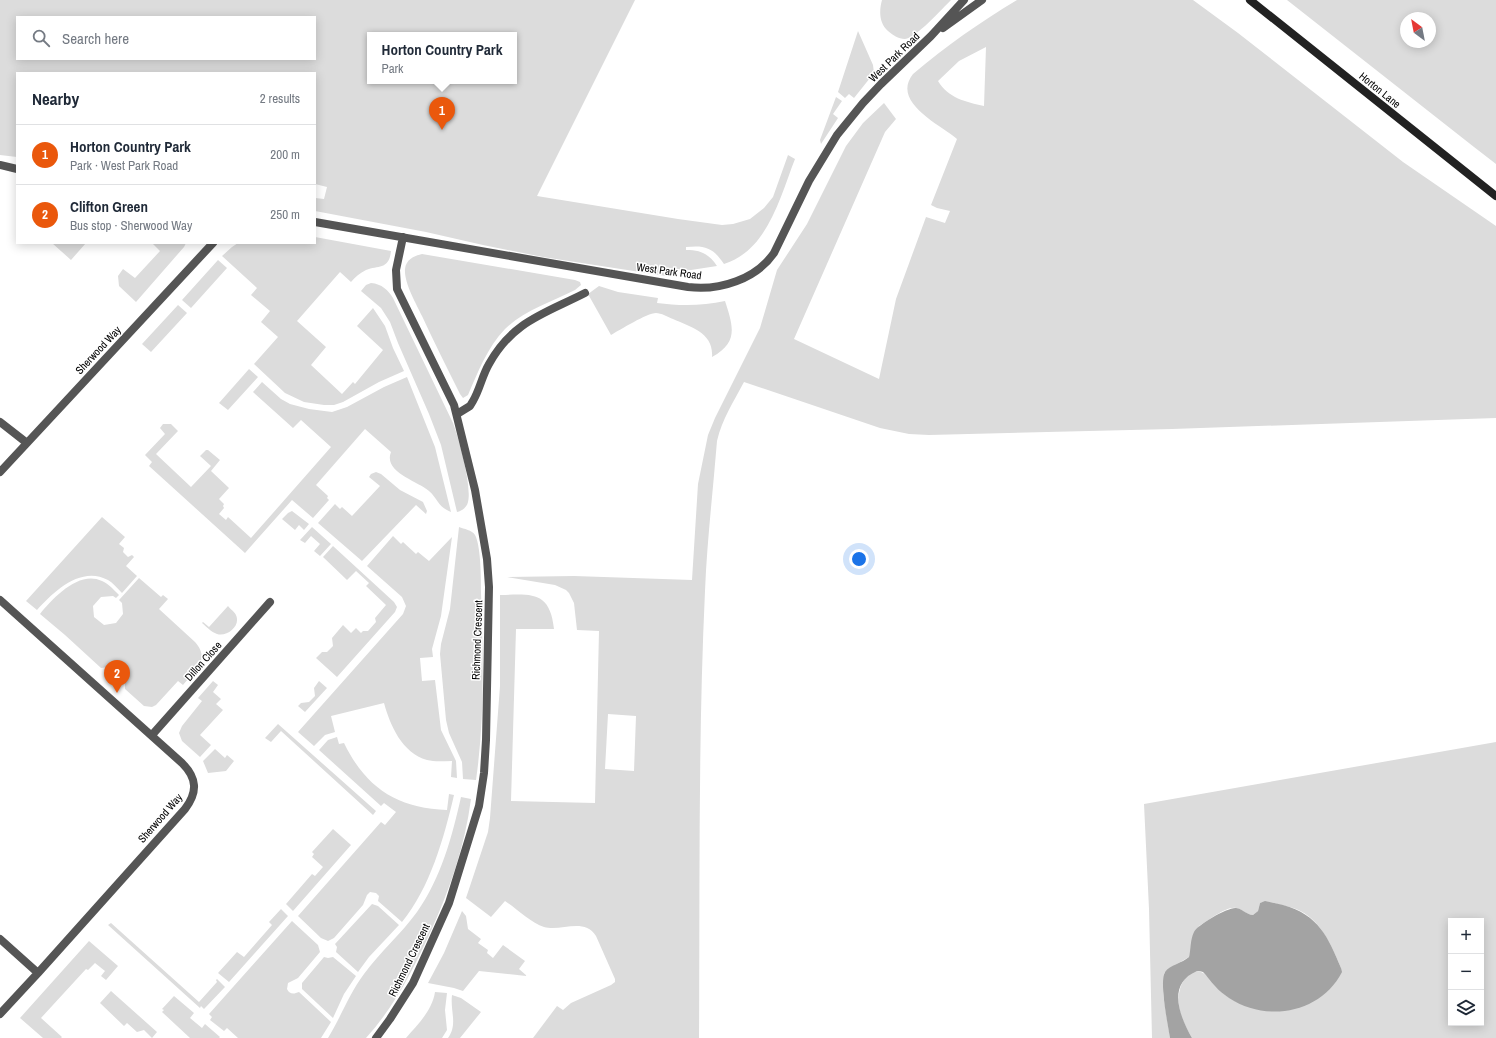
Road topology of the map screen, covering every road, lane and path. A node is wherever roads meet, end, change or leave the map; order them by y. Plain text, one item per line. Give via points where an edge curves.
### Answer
1 (964, 0) edge
2 (982, 0) edge
3 (1250, 0) edge
4 (931, 36) junction
5 (0, 166) edge
6 (16, 169) edge
7 (1496, 196) edge
8 (316, 222) edge
9 (403, 237) junction
10 (212, 244) edge
11 (585, 293) dead end
12 (457, 414) junction
13 (0, 422) edge
14 (27, 443) junction
15 (0, 472) edge
16 (0, 600) edge
17 (270, 602) dead end
18 (152, 735) junction
19 (0, 939) edge
20 (38, 973) junction
21 (0, 1014) edge
22 (376, 1038) edge

1 - 4 street, West Park Road
2 - 4 street, West Park Road
3 - 7 street, Horton Lane
4 - 9 street, West Park Road via 889,76 849,120 817,166 774,253 762,268 740,279 715,287 688,287
5 - 6 street
8 - 9 street, West Park Road
9 - 12 street, Richmond Crescent via 396,270 397,289
10 - 14 street, Sherwood Way
11 - 12 street via 532,319 511,335 490,362 470,406
12 - 22 street, Richmond Crescent via 475,490 487,559 489,587 483,783 476,819 449,903 413,982
13 - 14 street
14 - 15 street, Sherwood Way
16 - 18 street, Sherwood Way
17 - 18 street, Dillon Close
18 - 20 street, Sherwood Way via 189,770 194,794 185,808
19 - 20 street
20 - 21 street

